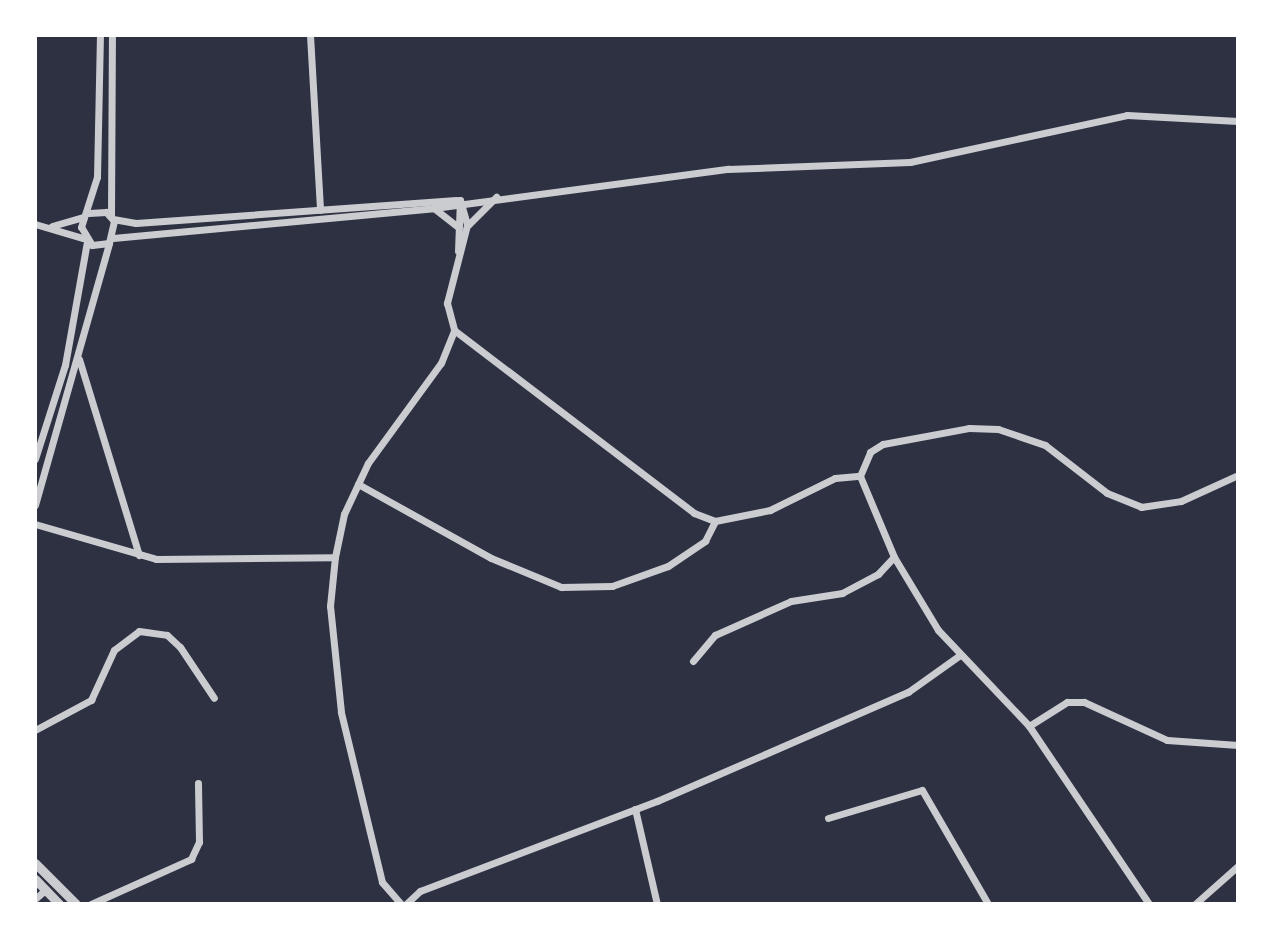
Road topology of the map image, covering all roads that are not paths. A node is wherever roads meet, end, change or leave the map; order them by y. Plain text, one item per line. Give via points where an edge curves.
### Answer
1 (100, 35) edge
2 (112, 35) edge
3 (310, 35) edge
4 (1238, 121) edge
5 (498, 196) junction
6 (460, 200) junction
7 (320, 207) junction
8 (434, 208) junction
9 (87, 215) junction
10 (112, 217) junction
11 (321, 218) junction
12 (35, 224) edge
13 (467, 225) junction
14 (51, 226) junction
15 (457, 226) junction
16 (85, 240) junction
17 (111, 241) junction
18 (458, 251) junction
19 (454, 330) junction
20 (79, 359) junction
21 (35, 459) edge
22 (1238, 475) edge
23 (860, 476) junction
24 (358, 484) junction
25 (35, 505) edge
26 (715, 521) junction
27 (35, 524) edge
28 (139, 555) junction
29 (335, 557) junction
30 (894, 557) junction
31 (960, 655) junction
32 (693, 661) dead end
33 (214, 698) dead end
34 (1029, 726) junction
35 (35, 730) edge
36 (1238, 745) edge
37 (198, 783) dead end
38 (635, 809) junction
39 (828, 818) dead end
40 (35, 863) edge
41 (1238, 866) edge
42 (35, 879) edge
43 (45, 890) junction
44 (35, 899) edge
45 (1142, 903) edge
46 (59, 904) edge
47 (76, 904) edge
48 (91, 904) edge
49 (404, 904) edge
50 (657, 904) edge
51 (988, 904) edge
52 (1195, 904) edge

1 - 9 street via 97,177
2 - 10 street
3 - 7 street
4 - 5 street via 1127,116 910,162 728,169
5 - 6 street
5 - 13 street
6 - 7 street
6 - 8 street
6 - 13 street
6 - 15 street
7 - 10 street via 136,223
7 - 11 street
8 - 11 street
8 - 15 street
9 - 10 street
9 - 14 street
9 - 16 street
10 - 17 street
11 - 17 street
12 - 14 street
13 - 18 street
14 - 16 street
15 - 18 street
16 - 17 street
16 - 21 street via 65,365
17 - 20 street
18 - 19 street via 447,303
19 - 24 street via 441,363
19 - 26 street via 694,513
20 - 25 street
20 - 28 street
22 - 23 street via 1181,501 1141,507 1107,493 1045,445 998,429 969,428 883,444 870,452
23 - 26 street via 835,478 770,510
23 - 30 street
24 - 26 street via 491,558 561,587 612,586 668,566 705,541
24 - 29 street
27 - 28 street
28 - 29 street via 216,562
29 - 49 street via 330,606 341,712 382,882
30 - 31 street
30 - 32 street via 842,593 791,601 715,635
31 - 34 street
31 - 38 street via 908,692
33 - 35 street via 180,646 167,635 139,631 114,650 91,700
34 - 36 street via 1067,702 1084,702 1167,740
34 - 45 street
37 - 48 street via 198,842 191,859
38 - 49 street via 432,887
38 - 50 street
39 - 51 street via 922,790
40 - 47 street
41 - 52 street
42 - 43 street
43 - 44 street
43 - 46 street

